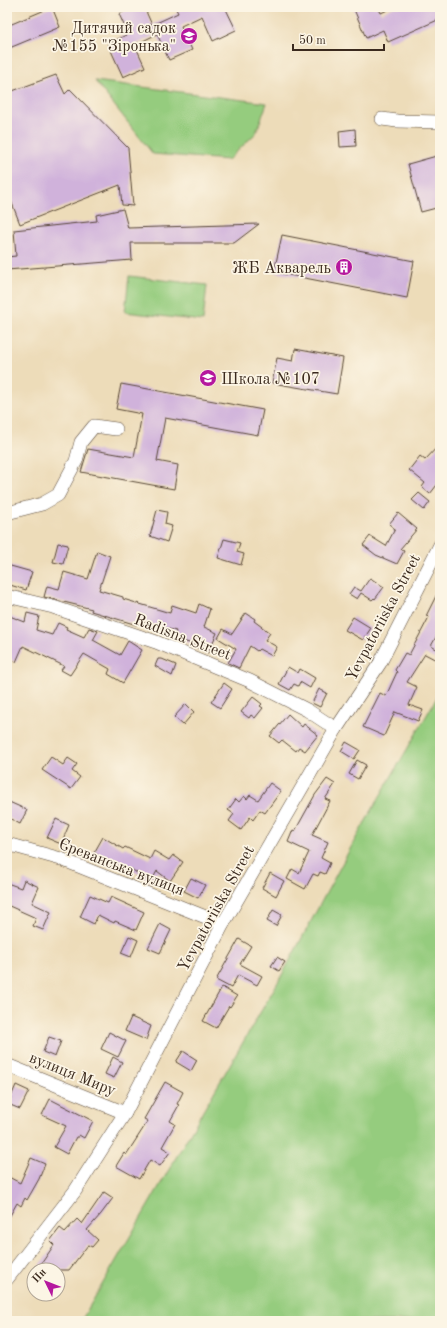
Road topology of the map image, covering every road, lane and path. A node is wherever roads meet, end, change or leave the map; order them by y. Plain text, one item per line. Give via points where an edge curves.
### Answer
1 (382, 119) dead end
2 (440, 122) edge
3 (116, 429) dead end
4 (7, 513) edge
5 (440, 545) edge
6 (7, 596) edge
7 (336, 729) junction
8 (7, 844) edge
9 (223, 924) junction
10 (7, 1065) edge
11 (125, 1113) junction
12 (7, 1279) edge

1 - 2 street
3 - 4 street via 94,426 82,442 76,462 58,495 42,504
5 - 7 street, Yevpatoriiska Street via 380,663
6 - 7 street, Radisna Street via 53,607 156,642 250,680 307,710
7 - 9 street, Yevpatoriiska Street
8 - 9 street, Єреванська вулиця via 61,859
9 - 11 street, Yevpatoriiska Street
10 - 11 street, вулиця Миру
11 - 12 street, Yevpatoriiska Street via 75,1191

